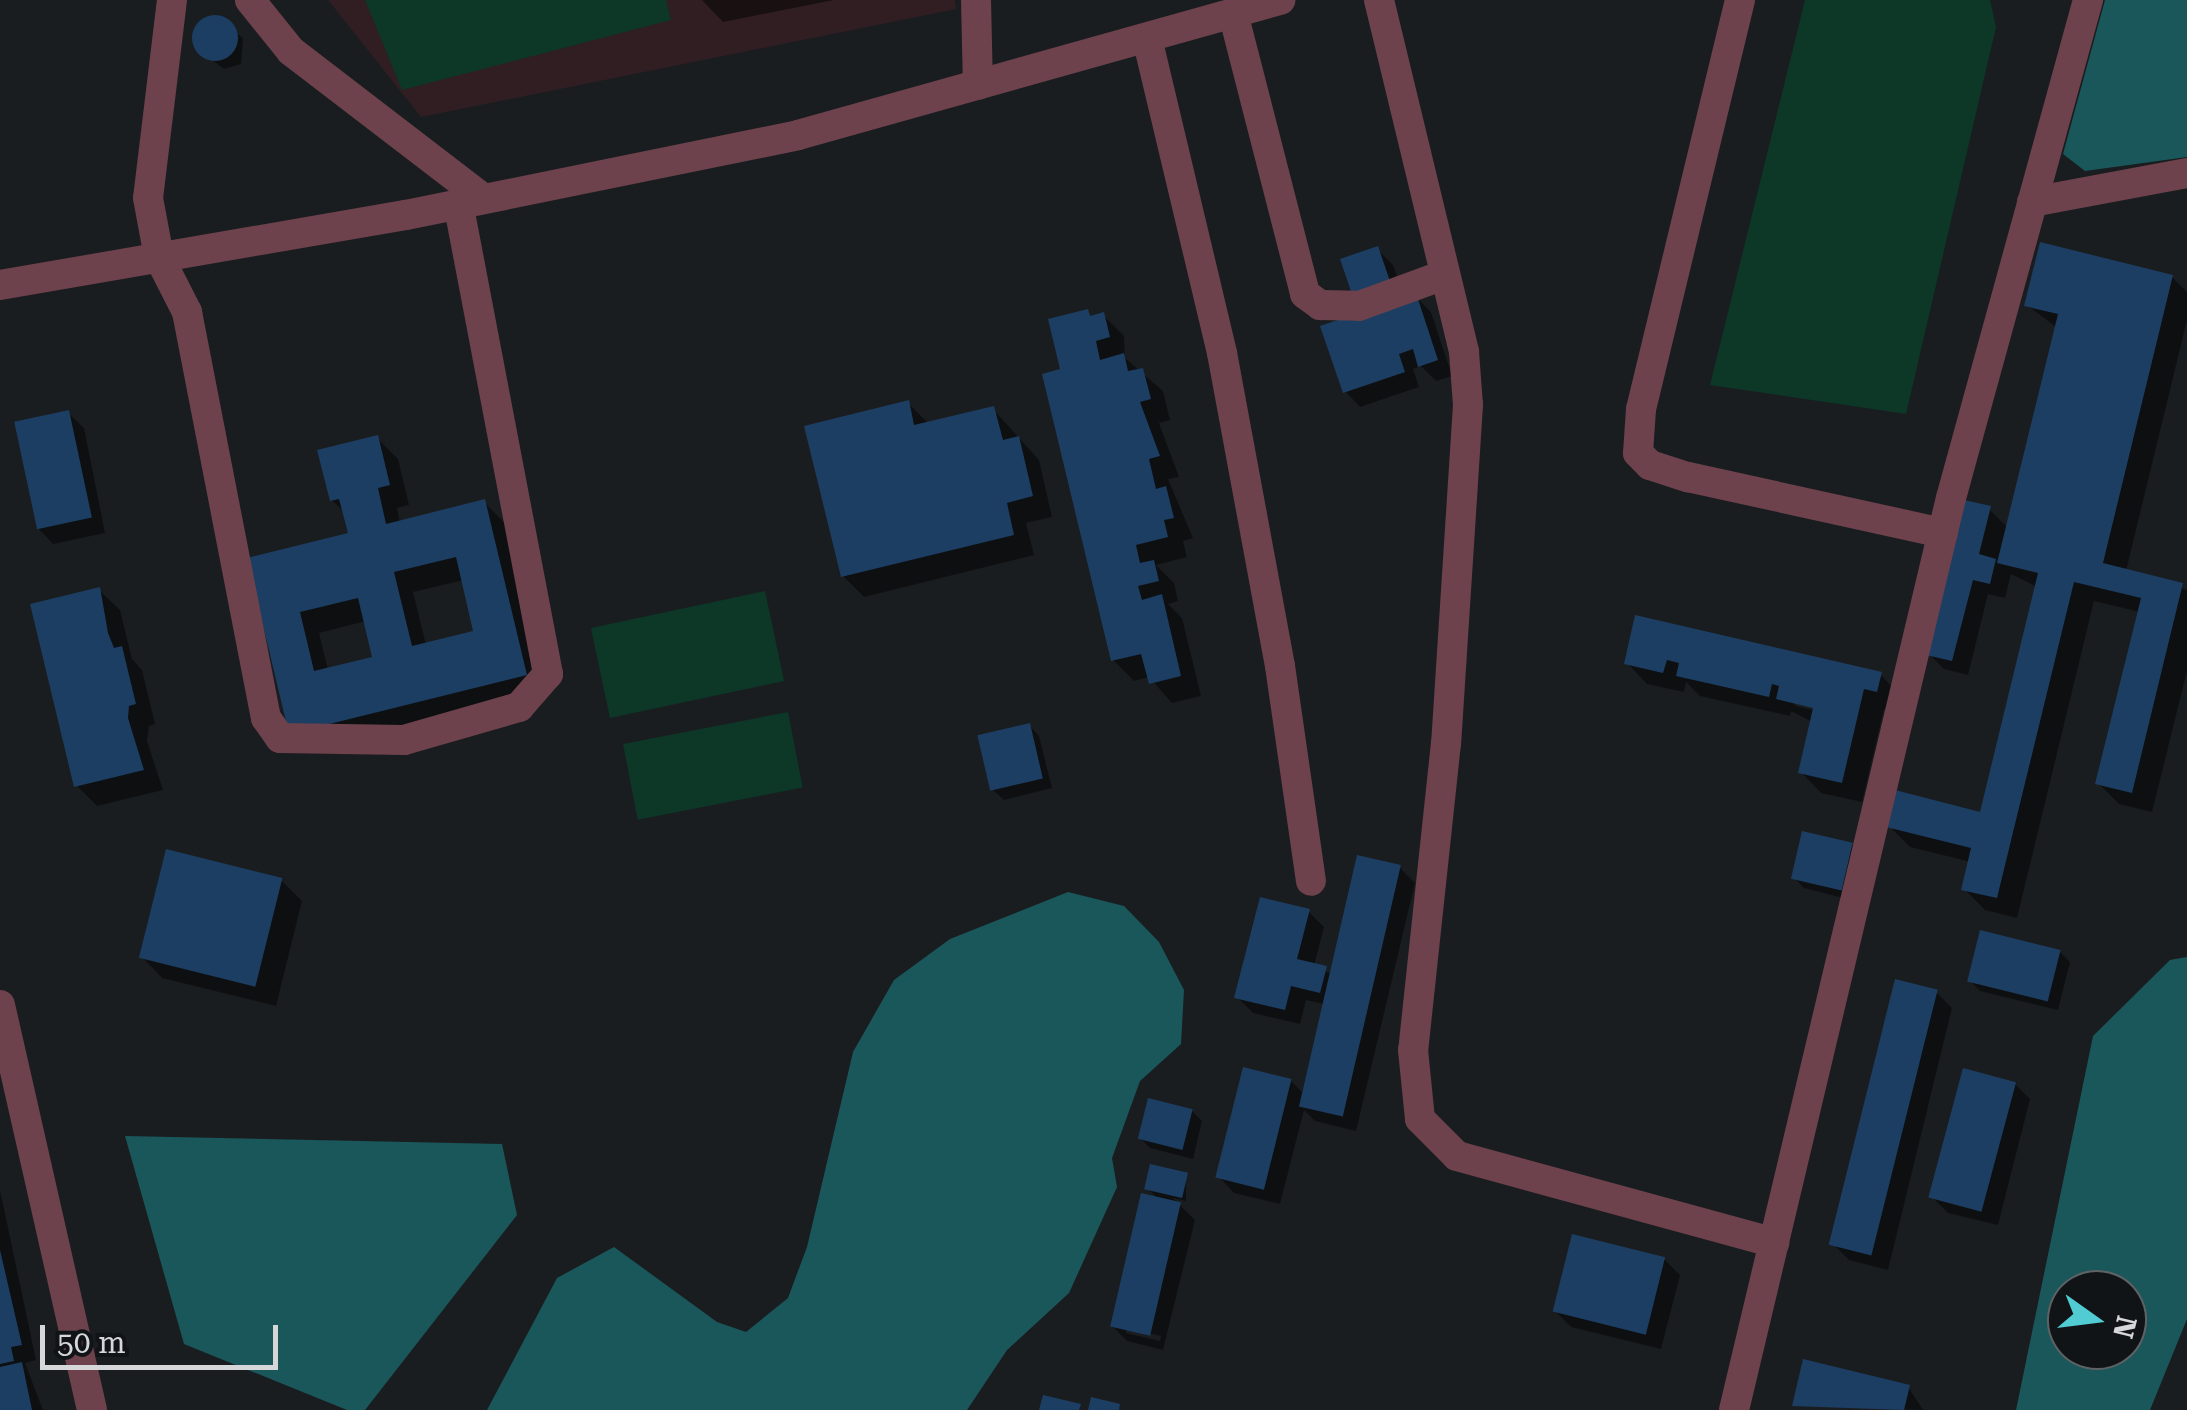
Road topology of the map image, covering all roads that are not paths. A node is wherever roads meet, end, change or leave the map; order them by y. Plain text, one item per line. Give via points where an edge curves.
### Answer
1 (172, 0) edge
2 (250, 0) edge
3 (976, 0) edge
4 (1280, 0) edge
5 (1379, 0) edge
6 (1740, 0) edge
7 (2088, 0) edge
8 (1233, 14) junction
9 (1146, 38) junction
10 (978, 85) junction
11 (2187, 173) edge
12 (471, 202) junction
13 (2032, 202) junction
14 (159, 258) junction
15 (1442, 276) junction
16 (0, 284) edge
17 (1943, 533) junction
18 (1311, 881) dead end
19 (0, 1005) edge
20 (1774, 1244) junction
21 (92, 1410) edge
22 (1734, 1410) edge

1 - 14 street via 148,198
2 - 12 street via 291,51
3 - 10 street
4 - 8 street
5 - 15 street
6 - 17 street via 1641,409 1638,453 1650,465 1688,477
7 - 13 street
8 - 9 street
8 - 15 street via 1306,294 1320,305 1358,306
9 - 10 street
9 - 18 street via 1222,352 1280,666
10 - 12 street via 798,135
11 - 13 street
12 - 14 street
12 - 14 street via 548,674 518,707 404,740 280,738 266,718 187,312
13 - 17 street
14 - 16 street
15 - 20 street via 1464,352 1468,406 1446,742 1413,1050 1420,1119 1457,1156
17 - 20 street
19 - 21 street
20 - 22 street

